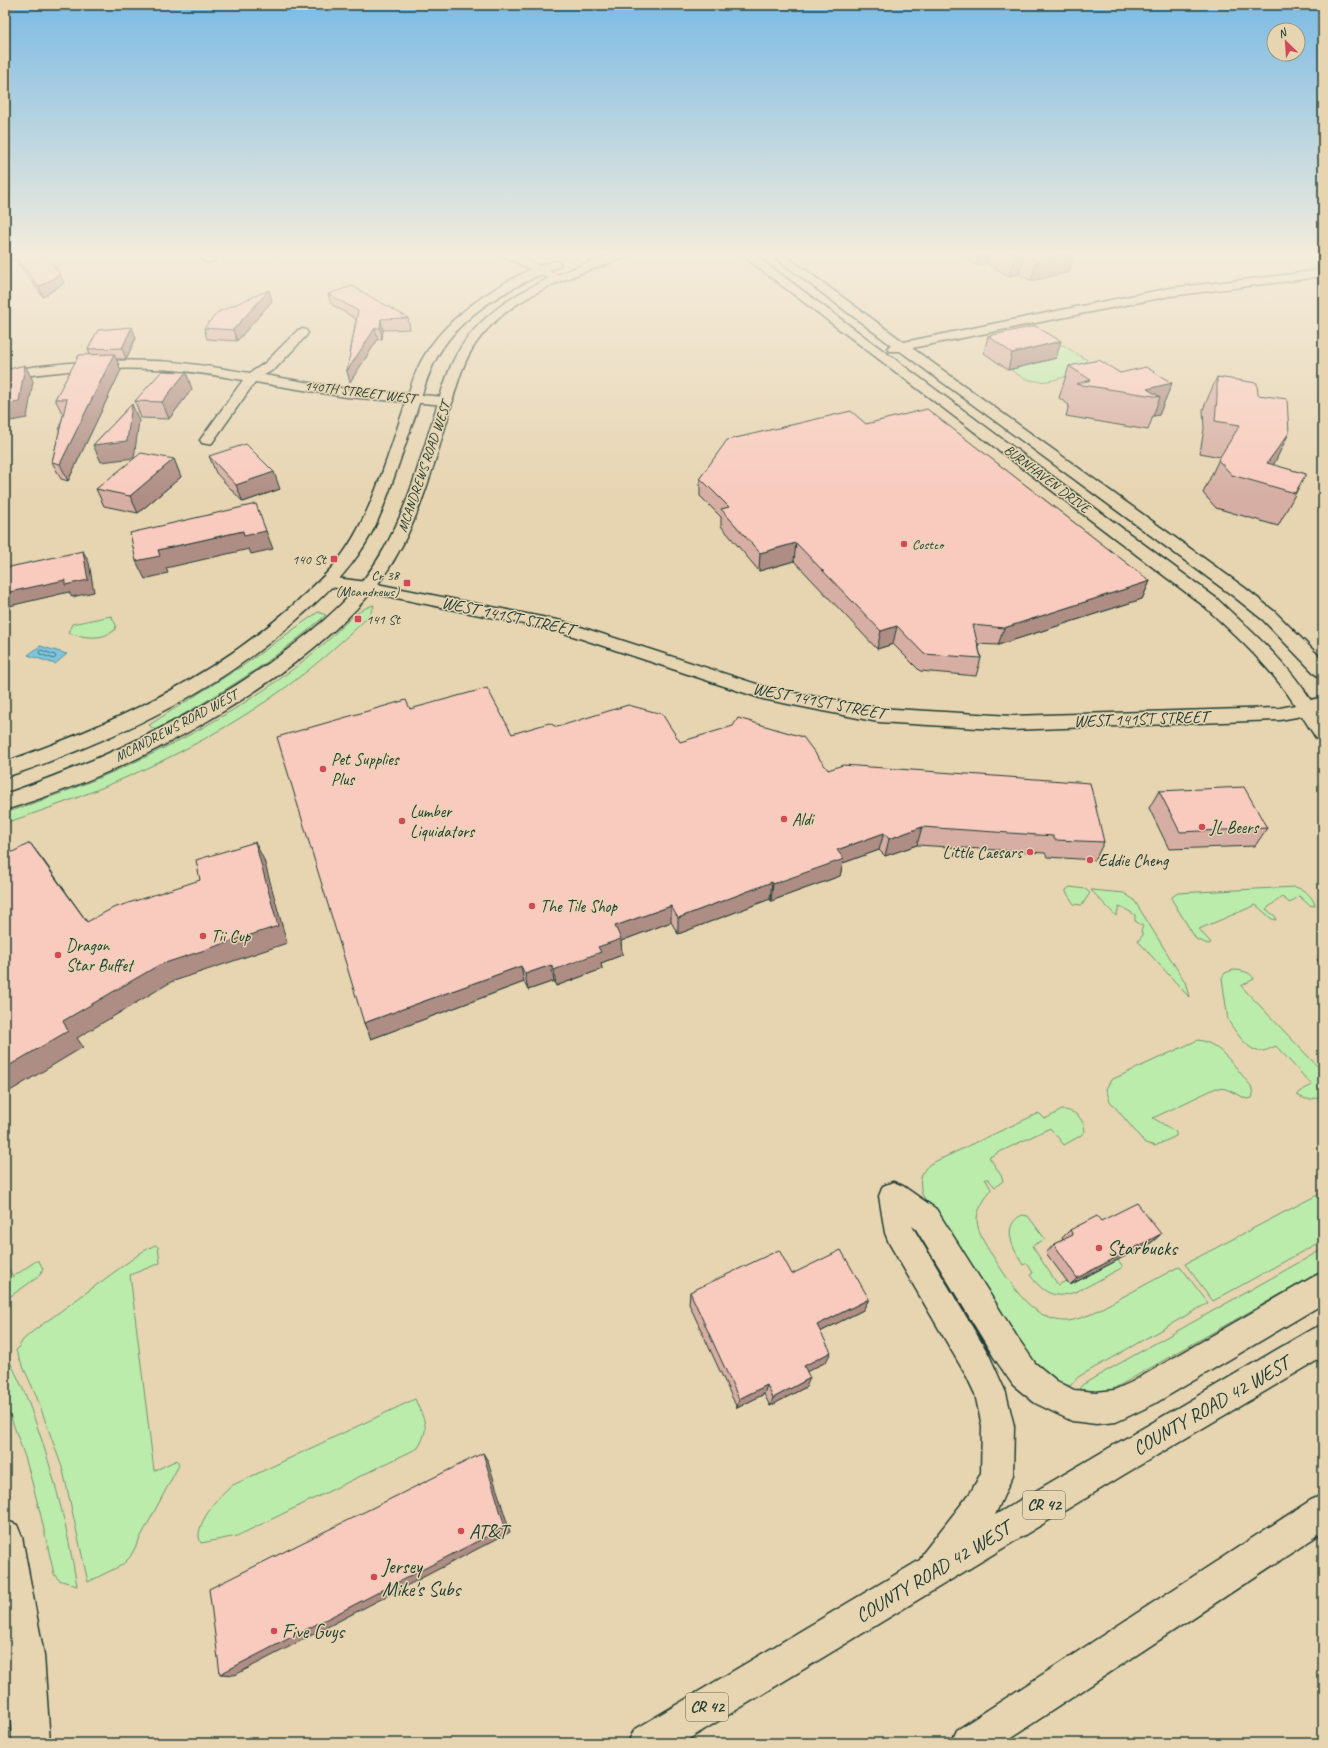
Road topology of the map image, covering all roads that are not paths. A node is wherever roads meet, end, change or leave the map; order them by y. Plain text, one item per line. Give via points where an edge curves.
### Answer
1 (300, 335) edge
2 (447, 335) edge
3 (477, 335) edge
4 (854, 335) edge
5 (885, 335) edge
6 (956, 335) edge
7 (901, 346) junction
8 (876, 351) junction
9 (5, 375) edge
10 (252, 377) junction
11 (413, 400) junction
12 (446, 401) junction
13 (207, 440) dead end
14 (328, 582) junction
15 (367, 587) junction
16 (1323, 671) edge
17 (1315, 706) edge
18 (1323, 733) edge
19 (5, 770) edge
20 (5, 802) edge
21 (1323, 1287) edge
22 (1323, 1340) edge
23 (1323, 1512) edge
24 (5, 1537) edge
25 (926, 1576) junction
26 (31, 1743) edge
27 (647, 1743) edge
28 (970, 1743) edge

1 - 10 main road via 270,366
2 - 11 main road, MCANDREWS ROAD WEST via 433,352
3 - 12 main road, MCANDREWS ROAD WEST via 462,356
4 - 8 main road, BURNHAVEN DRIVE
5 - 7 main road, BURNHAVEN DRIVE
6 - 7 main road
7 - 8 main road
7 - 16 main road, BURNHAVEN DRIVE via 1239,592 1268,616
8 - 17 main road, BURNHAVEN DRIVE via 1210,602
9 - 10 main road, 140TH STREET WEST via 88,366 141,365 203,369
10 - 11 main road, 140TH STREET WEST via 346,393
10 - 13 main road
11 - 12 main road, 140TH STREET WEST
11 - 14 main road, MCANDREWS ROAD WEST via 374,513 364,534
12 - 15 main road, MCANDREWS ROAD WEST via 408,519 398,541
14 - 15 main road, WEST 141ST STREET
14 - 19 main road, MCANDREWS ROAD WEST via 293,616 260,642 196,685 95,735
15 - 17 main road, WEST 141ST STREET via 562,626 770,695 878,716 1011,723 1280,714
15 - 20 main road, MCANDREWS ROAD WEST via 326,628 284,662 222,704 108,763
17 - 18 main road, BURNHAVEN DRIVE
21 - 25 main road via 1143,1393 1116,1406 1096,1408 1072,1405 1046,1392 1024,1374 926,1219 893,1196 899,1233 978,1366 990,1393 998,1426 997,1475 983,1504
22 - 25 main road, COUNTY ROAD 42 WEST / CR 42
23 - 28 main road
24 - 26 main road via 26,1655
25 - 27 main road, COUNTY ROAD 42 WEST / CR 42

